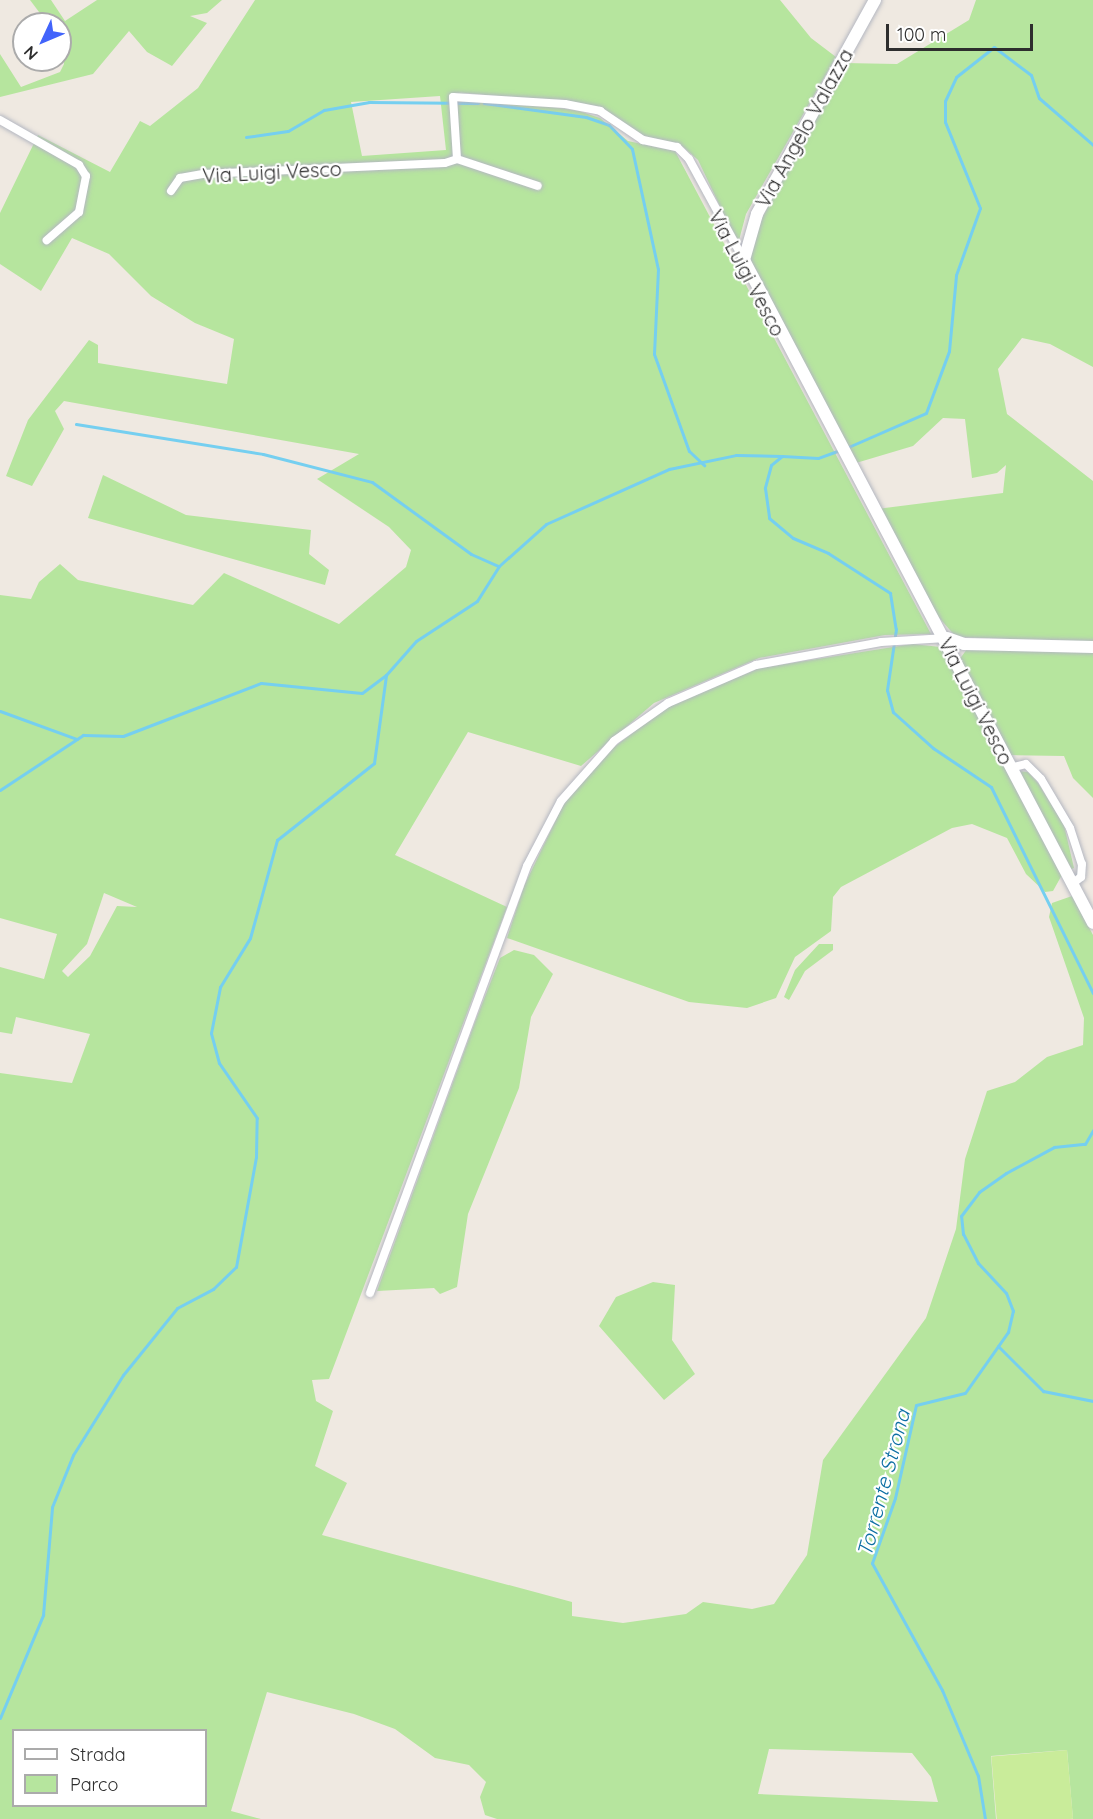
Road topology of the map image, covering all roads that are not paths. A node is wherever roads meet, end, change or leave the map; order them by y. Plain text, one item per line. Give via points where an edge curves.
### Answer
1 (875, 0) edge
2 (0, 120) edge
3 (457, 159) junction
4 (538, 186) dead end
5 (171, 191) dead end
6 (47, 240) dead end
7 (744, 260) junction
8 (947, 638) junction
9 (1093, 647) edge
10 (1010, 768) junction
11 (1072, 884) junction
12 (1093, 923) edge
13 (370, 1293) dead end

1 - 7 street, Via Angelo Valazza via 757,214
2 - 6 street via 79,165 86,176 79,212
3 - 4 street
3 - 5 street, Via Luigi Vesco via 203,174 180,178
3 - 7 street, Via Luigi Vesco via 453,97 465,93 600,111 643,141 677,147
7 - 8 street, Via Luigi Vesco via 849,468 927,613
8 - 9 street via 963,644
8 - 10 street, Via Luigi Vesco via 954,664
8 - 13 street via 881,642 756,665 668,703 614,741 561,801 527,866
10 - 11 street, Via Luigi Vesco
10 - 11 street via 1026,764 1041,779 1070,828 1082,864 1081,877
11 - 12 street, Via Luigi Vesco

